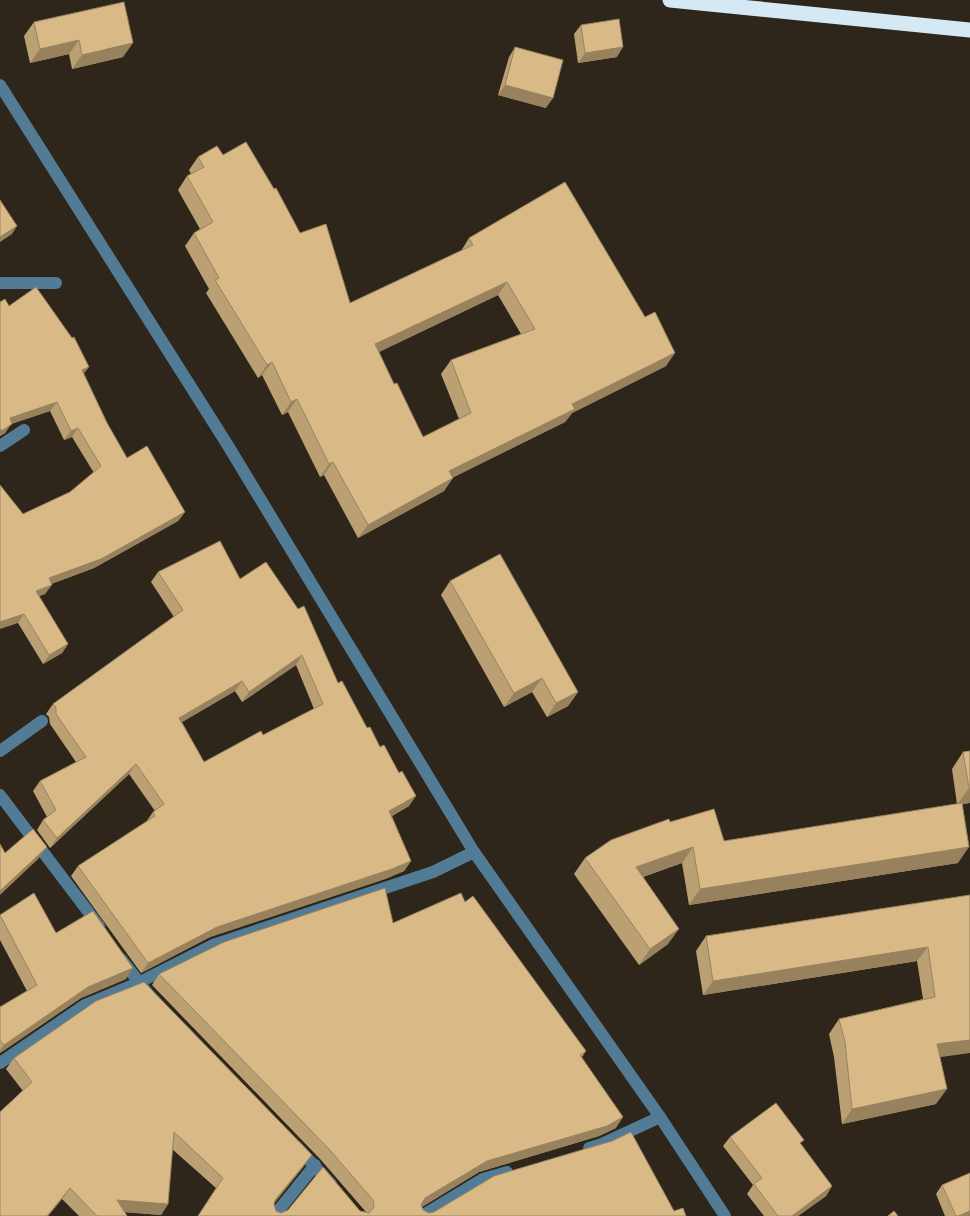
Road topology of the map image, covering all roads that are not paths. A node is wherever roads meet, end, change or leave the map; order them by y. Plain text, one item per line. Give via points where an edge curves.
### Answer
1 (670, 0) edge
2 (970, 30) edge
3 (0, 85) edge
4 (0, 283) edge
5 (56, 283) dead end
6 (24, 430) dead end
7 (0, 446) edge
8 (42, 721) dead end
9 (0, 751) edge
10 (0, 796) edge
11 (474, 852) junction
12 (105, 936) edge
13 (116, 952) edge
14 (138, 983) junction
15 (158, 1004) edge
16 (0, 1063) edge
17 (660, 1117) junction
18 (287, 1137) edge
19 (575, 1152) edge
20 (315, 1165) junction
21 (520, 1168) edge
22 (340, 1194) edge
23 (274, 1216) edge
24 (422, 1216) edge
25 (726, 1216) edge

1 - 2 highway
3 - 11 street via 227,444
4 - 5 street
6 - 7 street
8 - 9 street
10 - 12 street
11 - 14 street via 433,872 213,945
11 - 17 street
13 - 14 street
14 - 15 street
14 - 16 street via 85,1005
17 - 19 street via 602,1144
17 - 25 street
18 - 20 street
20 - 22 street
20 - 23 street
21 - 24 street via 483,1180

